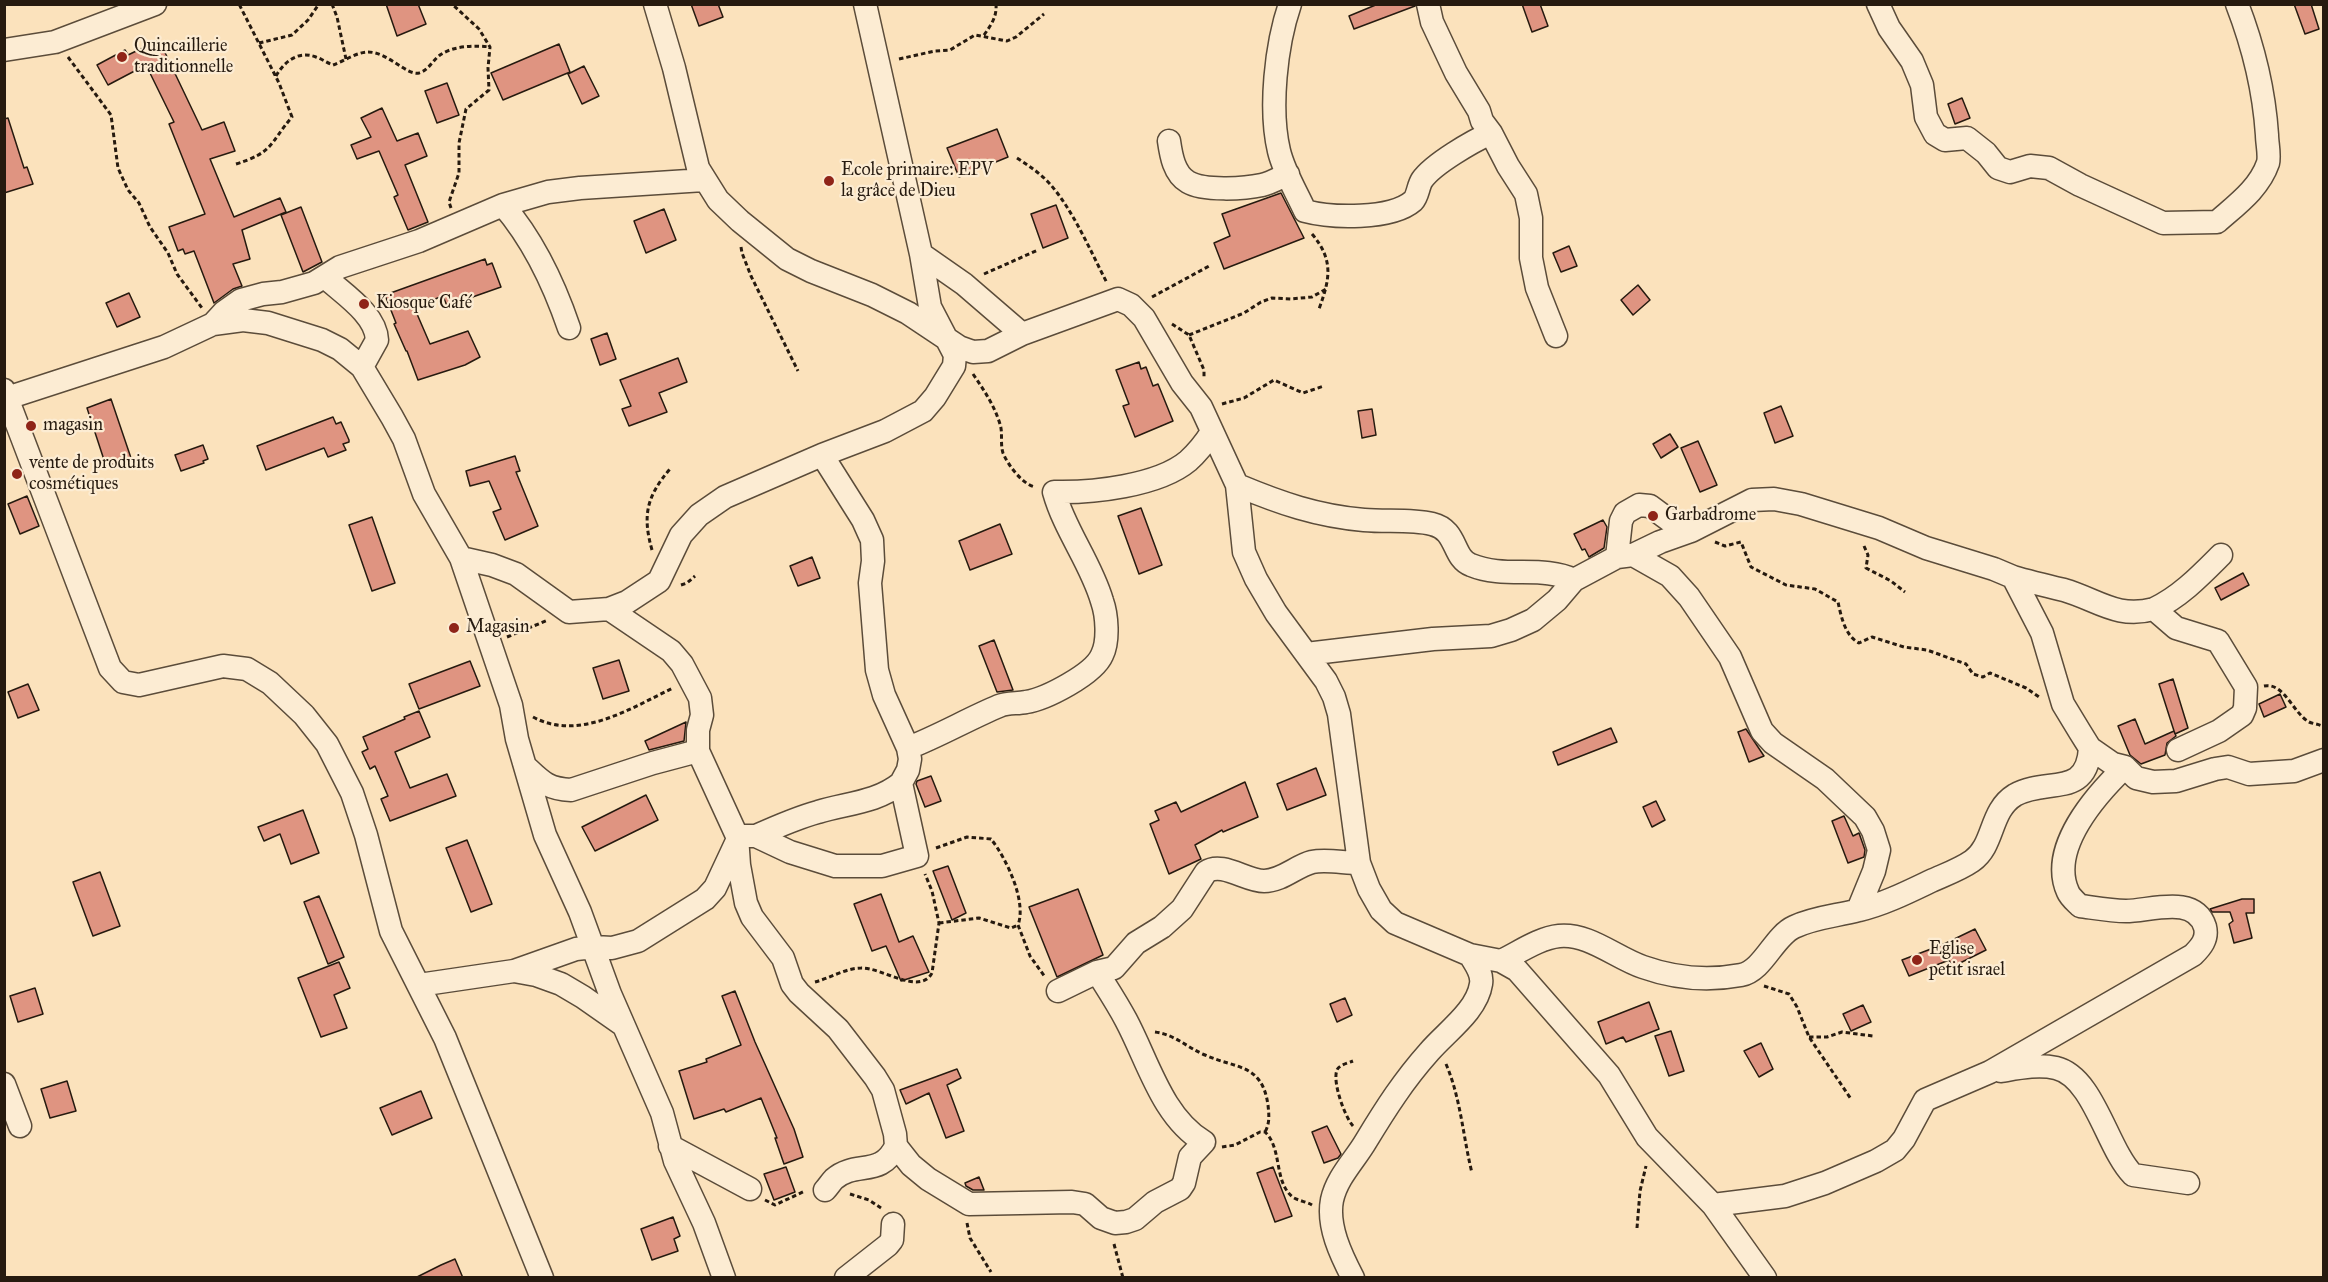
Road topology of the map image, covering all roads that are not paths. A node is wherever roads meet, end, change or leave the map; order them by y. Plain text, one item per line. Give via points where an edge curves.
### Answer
1 (155, 4) edge
2 (655, 4) edge
3 (865, 4) edge
4 (1290, 4) edge
5 (1428, 4) edge
6 (1878, 4) edge
7 (2237, 4) edge
8 (4, 50) edge
9 (1491, 133) junction
10 (1169, 141) dead end
11 (1288, 174) junction
12 (704, 180) junction
13 (503, 205) junction
14 (921, 254) junction
15 (325, 277) junction
16 (964, 284) junction
17 (263, 294) junction
18 (930, 307) junction
19 (268, 323) junction
20 (213, 324) junction
21 (569, 328) dead end
22 (1022, 334) junction
23 (944, 335) junction
24 (1556, 336) dead end
25 (362, 367) junction
26 (6, 396) edge
27 (1212, 432) junction
28 (822, 455) junction
29 (1237, 486) junction
30 (1691, 531) junction
31 (2221, 555) dead end
32 (1625, 556) junction
33 (461, 558) junction
34 (2013, 577) junction
35 (1574, 580) junction
36 (609, 609) junction
37 (2154, 609) junction
38 (1306, 654) junction
39 (908, 748) junction
40 (2090, 748) junction
41 (2178, 750) dead end
42 (698, 751) junction
43 (2324, 759) edge
44 (525, 766) junction
45 (2125, 767) junction
46 (901, 783) junction
47 (744, 837) junction
48 (1359, 863) junction
49 (1858, 910) junction
50 (594, 947) junction
51 (1470, 955) junction
52 (1501, 961) junction
53 (514, 971) junction
54 (1097, 972) junction
55 (419, 986) junction
56 (1058, 991) road end
57 (624, 1026) junction
58 (1990, 1072) junction
59 (4, 1084) edge
60 (20, 1126) dead end
61 (670, 1146) junction
62 (896, 1146) junction
63 (2188, 1183) dead end
64 (750, 1188) dead end
65 (825, 1190) dead end
66 (1713, 1205) junction
67 (893, 1224) dead end
68 (543, 1278) edge
69 (724, 1278) edge
70 (846, 1278) edge
71 (1353, 1278) edge
72 (1765, 1278) edge

1 - 8 street via 55,42
2 - 12 street
3 - 14 street
4 - 11 street via 1283,24 1275,93 1279,151
5 - 9 street via 1432,22 1456,73
6 - 7 street via 1912,61 1922,85 1926,117 1935,134 1945,140 1967,138 1998,168 2010,172 2030,166 2049,168 2163,223 2217,222 2253,190 2269,161 2258,68
9 - 11 street via 1423,179 1415,200 1367,217 1305,210
9 - 24 street via 1526,194 1537,288
10 - 11 street via 1178,173 1187,182 1202,187 1262,185
12 - 13 street via 580,188
12 - 23 street via 740,221 787,259 887,302
13 - 15 street via 419,241 340,267
13 - 21 street via 528,239
14 - 16 street
14 - 18 street
15 - 17 street via 282,292
15 - 25 street via 360,309 377,334
16 - 18 street
16 - 22 street
17 - 19 street
17 - 20 street via 241,300
18 - 23 street
19 - 20 street via 243,320
19 - 25 street via 322,340
20 - 26 street via 164,347
22 - 23 street via 988,351 973,352
22 - 27 street via 1131,307 1200,407
23 - 28 street via 956,355 954,366 923,411 885,431
25 - 33 street via 393,417 424,494
26 - 55 street via 110,668 123,682 139,685 223,666 247,669 270,683 304,714 327,744 352,793 391,931
27 - 29 street
27 - 39 street via 1202,448 1168,474 1112,489 1054,492 1059,512 1102,601 1106,625 1098,662 1050,694 1025,703 1001,705
28 - 36 street via 725,497 699,515 681,535 659,581
28 - 39 street via 872,540 870,592 877,670
29 - 35 street via 1320,515 1432,524 1449,533 1470,565 1510,572 1561,574
29 - 38 street via 1244,552 1276,613
30 - 32 street
30 - 32 street via 1650,506 1639,505 1624,513 1621,521
30 - 34 street via 1752,500 1774,499 1879,528
31 - 37 street via 2167,603
32 - 35 street
32 - 49 street via 1671,576 1730,657 1762,731 1825,779 1865,817 1879,850
33 - 36 street via 516,574 569,612
33 - 44 street via 511,705
34 - 37 street via 2115,610 2137,614
34 - 40 street via 2042,633 2063,704
35 - 38 street via 1533,620 1491,636
36 - 42 street via 671,651 682,664 700,698
37 - 41 street via 2176,628 2218,641 2246,687 2241,715 2219,731
38 - 48 street via 1326,681 1340,714
39 - 46 street via 908,770
40 - 45 street via 2113,764
40 - 49 street via 2089,765 2079,777 2062,785 2035,787 2015,796 1999,810 1985,849 1972,861
42 - 44 street via 571,790 547,786
42 - 47 street
43 - 45 street via 2294,771 2249,774 2228,767 2176,782 2136,778
44 - 50 street via 545,835
45 - 58 street via 2093,800 2071,838 2064,857 2068,892 2080,906 2126,911 2187,908 2203,921 2206,934 2202,946 2193,955
46 - 47 street via 871,800 804,816
46 - 47 street via 918,856 882,866 836,866
47 - 50 street via 705,899 638,941 612,948
47 - 62 street via 739,865 746,903 783,958 792,984 838,1029 875,1077 883,1090
48 - 51 street via 1381,910 1395,923
48 - 54 street via 1313,862 1265,881 1210,869 1172,920 1136,943 1114,968
49 - 52 street via 1791,928 1745,975 1672,975 1642,967 1577,938 1558,936
50 - 53 street via 576,949
50 - 57 street
51 - 52 street
51 - 71 street via 1482,983 1475,1001 1389,1101 1341,1178 1333,1199 1338,1246
52 - 66 street via 1533,986 1609,1075 1647,1137
53 - 55 street
53 - 57 street via 561,984
54 - 56 street
54 - 62 street via 1170,1108 1185,1128 1204,1142 1190,1157 1184,1183 1175,1194 1155,1202 1135,1219 1115,1223 1101,1218 1084,1204 1072,1202 969,1204 918,1172
55 - 68 street via 445,1038
57 - 61 street via 662,1113
58 - 63 street via 2034,1067 2058,1069 2086,1093 2133,1175
58 - 66 street via 1925,1100 1904,1138 1876,1161 1785,1196
59 - 60 street
61 - 64 street
61 - 69 street
62 - 65 street via 892,1155 879,1165 845,1172
66 - 72 street
67 - 70 street via 888,1245

